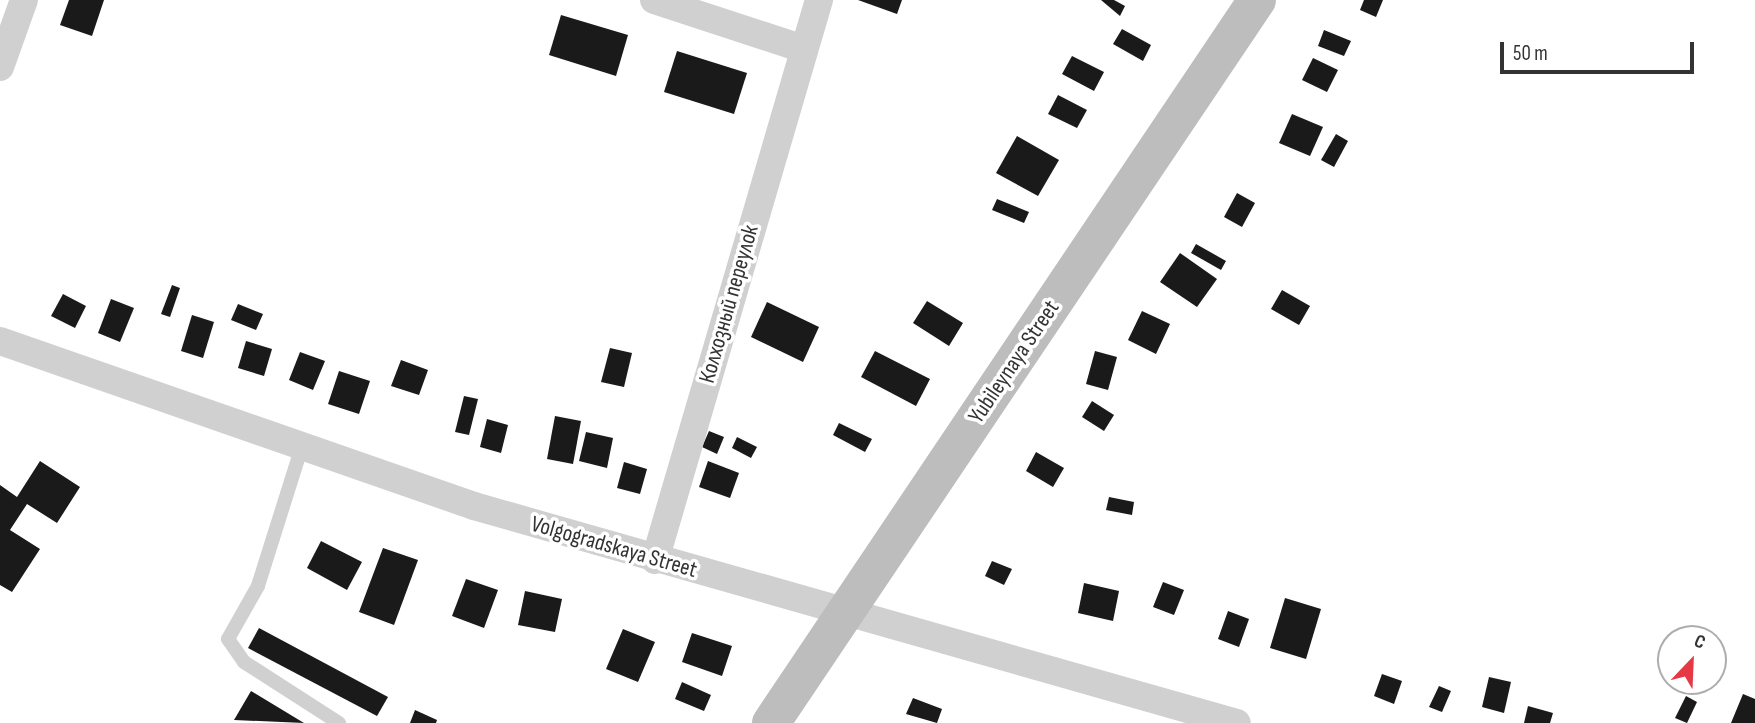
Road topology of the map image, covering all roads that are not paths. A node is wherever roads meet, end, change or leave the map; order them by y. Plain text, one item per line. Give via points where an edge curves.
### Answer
1 (24, 0) edge
2 (654, 0) edge
3 (819, 0) edge
4 (1257, 0) edge
5 (804, 48) junction
6 (0, 67) edge
7 (0, 341) edge
8 (303, 442) junction
9 (655, 560) junction
10 (846, 612) junction
11 (339, 723) edge
12 (771, 723) edge
13 (1237, 723) edge

1 - 6 street
2 - 5 street
3 - 5 street, Колхозный переулок
4 - 10 street, Yubileynaya Street
5 - 9 street, Колхозный переулок
7 - 8 street, Volgogradskaya Street
8 - 9 street, Volgogradskaya Street via 474,506
8 - 11 lane via 258,586 228,639 244,662
9 - 10 street, Volgogradskaya Street
10 - 12 street, Yubileynaya Street
10 - 13 street, Volgogradskaya Street

